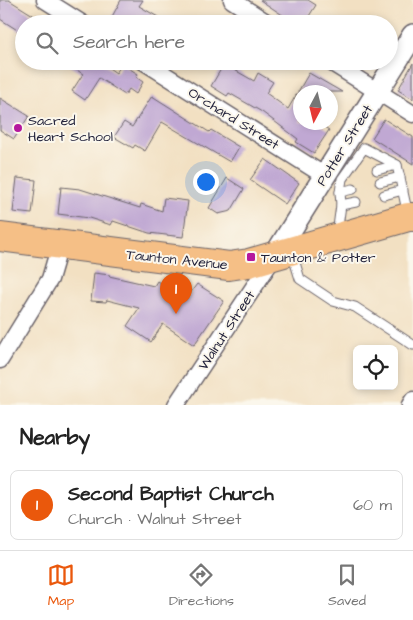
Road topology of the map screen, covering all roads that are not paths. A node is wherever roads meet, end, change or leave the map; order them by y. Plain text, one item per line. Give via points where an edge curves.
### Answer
1 (45, 0) edge
2 (232, 0) edge
3 (69, 15) edge
4 (255, 15) edge
5 (413, 35) edge
6 (398, 59) edge
7 (158, 70) edge
8 (343, 70) edge
9 (391, 70) edge
10 (377, 92) junction
11 (413, 114) edge
12 (397, 165) junction
13 (377, 170) dead end
14 (336, 176) junction
15 (400, 177) junction
16 (380, 182) dead end
17 (353, 189) dead end
18 (340, 192) junction
19 (384, 195) dead end
20 (356, 202) dead end
21 (342, 206) junction
22 (409, 210) edge
23 (0, 237) edge
24 (337, 238) junction
25 (60, 244) junction
26 (283, 253) junction
27 (413, 345) edge
28 (0, 360) edge
29 (413, 400) edge
30 (176, 405) edge
31 (410, 405) edge

1 - 3 street
2 - 4 street
5 - 6 street, Potter Street
7 - 14 street, Orchard Street
8 - 10 street
9 - 10 street, Potter Street
10 - 11 street
10 - 14 street, Potter Street
12 - 13 lane
12 - 14 lane via 364,148
12 - 15 lane
14 - 18 lane
14 - 26 street, Potter Street
15 - 16 lane
15 - 22 lane
17 - 18 lane
18 - 21 lane
19 - 22 lane
20 - 21 lane
21 - 24 lane
22 - 24 highway, Taunton Avenue
23 - 25 highway, Taunton Avenue
24 - 26 highway, Taunton Avenue
25 - 26 highway, Taunton Avenue via 220,266 239,265
25 - 28 street via 50,279
26 - 27 lane via 300,279 333,301 355,307
26 - 30 street, Walnut Street
29 - 31 street

